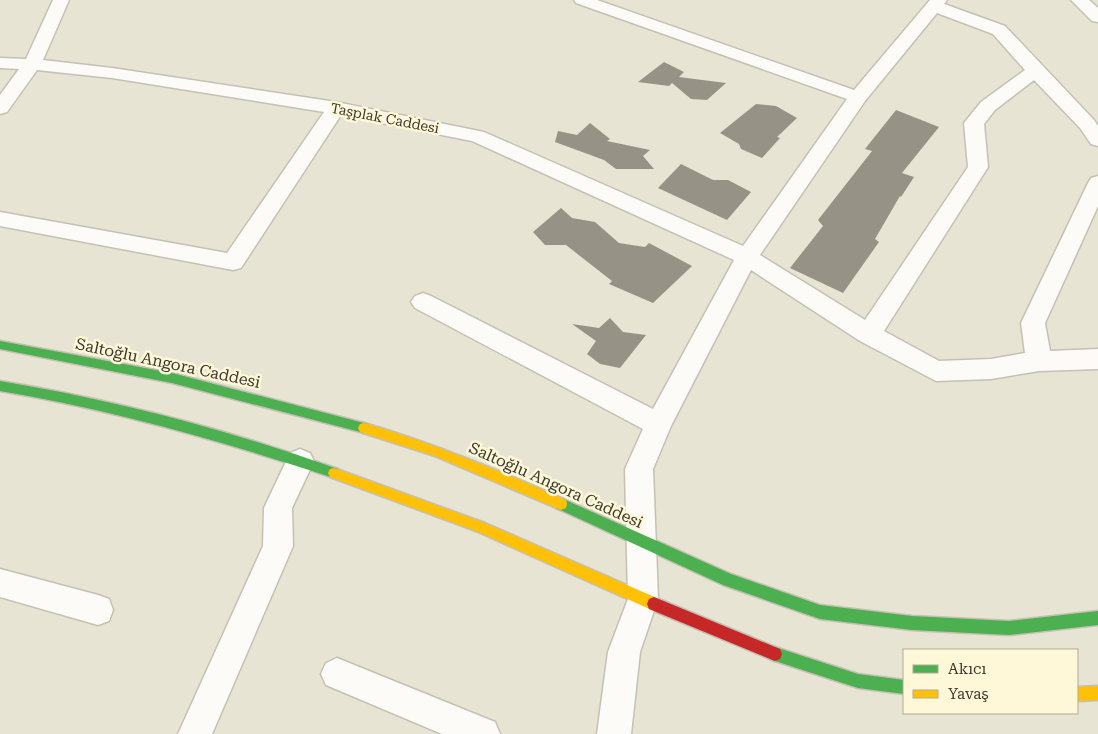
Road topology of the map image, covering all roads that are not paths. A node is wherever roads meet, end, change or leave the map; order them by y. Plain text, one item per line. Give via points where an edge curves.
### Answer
1 (61, 0) edge
2 (582, 0) edge
3 (1079, 0) edge
4 (933, 2) edge
5 (1098, 17) edge
6 (0, 63) edge
7 (32, 64) junction
8 (1035, 71) junction
9 (858, 97) junction
10 (0, 108) edge
11 (336, 108) junction
12 (1098, 140) edge
13 (1098, 183) edge
14 (0, 219) edge
15 (747, 257) junction
16 (423, 302) dead end
17 (869, 334) junction
18 (0, 345) edge
19 (1098, 359) edge
20 (1039, 360) junction
21 (0, 386) edge
22 (658, 424) junction
23 (300, 461) junction
24 (642, 541) junction
25 (0, 583) edge
26 (643, 599) junction
27 (98, 610) dead end
28 (1098, 618) edge
29 (337, 674) dead end
30 (903, 687) edge
31 (1098, 692) edge
32 (1078, 694) edge
33 (195, 734) edge
34 (483, 734) edge
35 (614, 734) edge

1 - 7 street
2 - 9 street
3 - 5 street
4 - 8 street via 998,30
4 - 9 street
6 - 7 street, Taşplak Caddesi
7 - 10 street
7 - 11 street, Taşplak Caddesi via 112,73
8 - 12 street via 1087,124
8 - 17 street via 988,106 974,122 978,167
9 - 15 street
11 - 14 street via 233,262
11 - 15 street, Taşplak Caddesi via 477,136
13 - 20 street via 1033,323
15 - 17 street, Taşplak Caddesi
15 - 22 street
16 - 22 street
17 - 20 street, Taşplak Caddesi via 936,371 990,369
18 - 24 street, Saltoğlu Angora Caddesi via 172,378 410,441 490,472
19 - 20 street, Taşplak Caddesi
21 - 23 street via 44,392 153,418
22 - 24 street via 639,469
23 - 26 street via 410,499
23 - 33 street via 278,508 278,546
24 - 26 street
24 - 28 street, Saltoğlu Angora Caddesi via 728,580 820,612 912,623 1010,628
25 - 27 street
26 - 30 street via 753,645 854,680
26 - 35 street via 624,652
29 - 34 street
31 - 32 street

